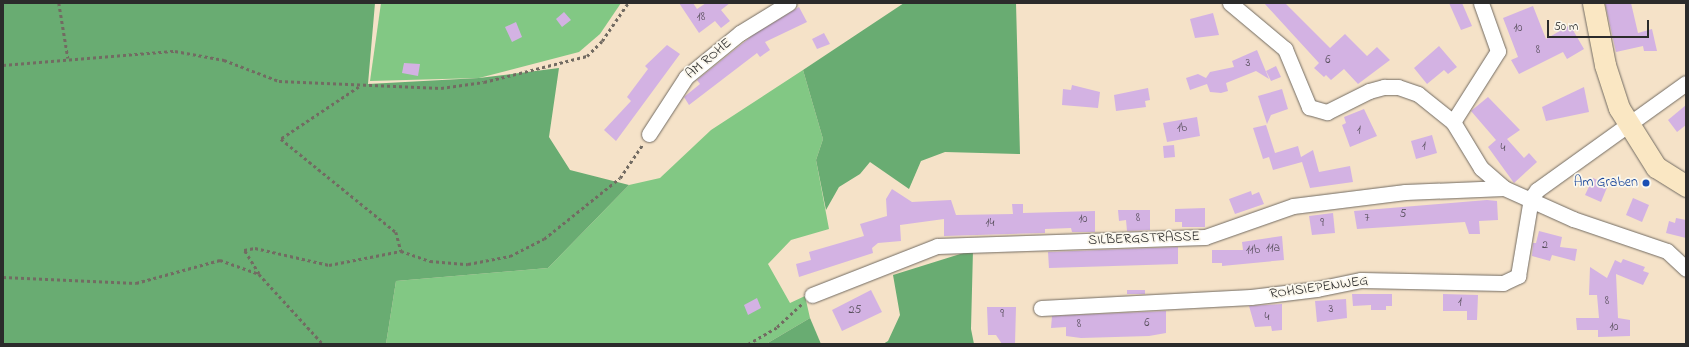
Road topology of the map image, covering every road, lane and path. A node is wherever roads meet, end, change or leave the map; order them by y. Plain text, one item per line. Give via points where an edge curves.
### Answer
1 (59, 3) edge
2 (628, 3) edge
3 (789, 3) edge
4 (1230, 3) edge
5 (1482, 3) edge
6 (1592, 3) edge
7 (68, 58) junction
8 (3, 65) edge
9 (1686, 83) edge
10 (359, 87) junction
11 (1452, 122) junction
12 (1628, 126) junction
13 (649, 134) joint
14 (1686, 186) edge
15 (1504, 188) junction
16 (1531, 198) junction
17 (401, 252) junction
18 (1686, 269) edge
19 (259, 274) junction
20 (3, 277) edge
21 (812, 295) joint
22 (1041, 308) dead end
23 (323, 344) edge
24 (748, 344) edge

1 - 7 path
2 - 10 path via 602,41 587,56 484,82 441,88
3 - 13 street, AM ROHE via 740,33 686,77
4 - 11 street via 1285,49 1296,68 1304,101 1313,110 1327,112 1369,91 1398,87 1418,94
5 - 11 street via 1498,51
6 - 12 main road via 1607,75
7 - 8 path
7 - 10 path via 175,51 224,60 279,81
9 - 12 street
10 - 17 path via 281,139 396,232
11 - 15 street via 1481,168
12 - 14 main road via 1656,167
12 - 16 street
13 - 17 path via 620,178 544,239 510,256 468,264 430,260
15 - 16 street
15 - 21 street, SILBERGSTRASSE via 1405,192 1293,206 1205,237 937,246
16 - 18 street via 1573,219 1667,251
16 - 22 street, ROHSIEPENWEG via 1518,276 1503,283 1361,280 1317,290 1250,297
17 - 19 path via 329,265 255,248 244,250
19 - 20 path via 220,260 136,283
19 - 23 path
21 - 24 path via 777,327

